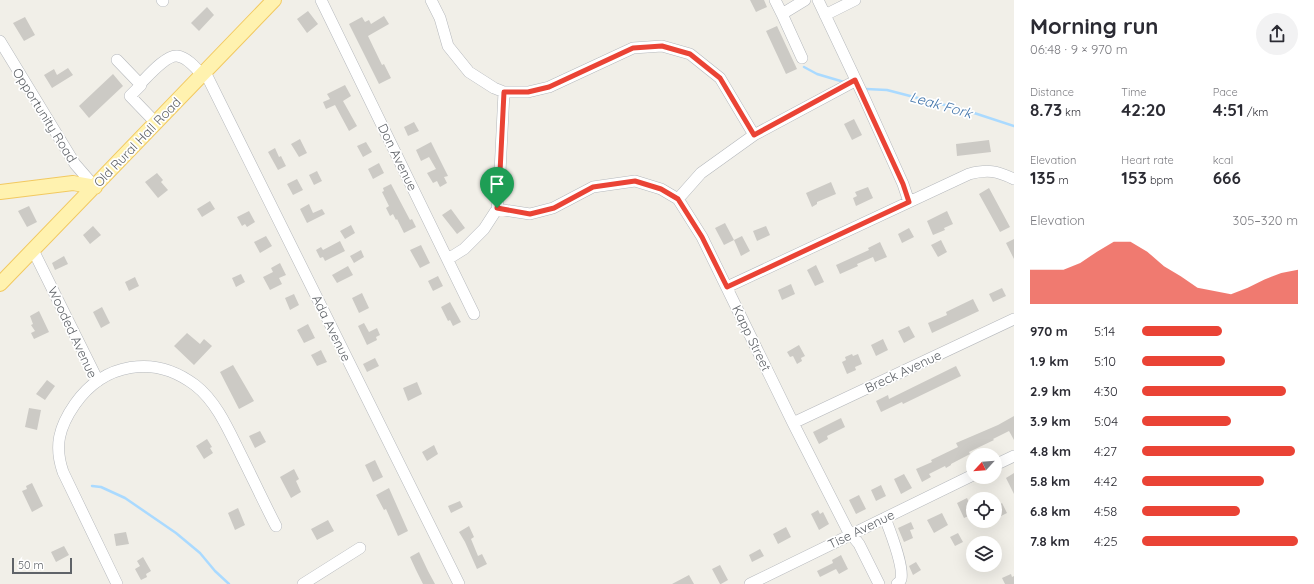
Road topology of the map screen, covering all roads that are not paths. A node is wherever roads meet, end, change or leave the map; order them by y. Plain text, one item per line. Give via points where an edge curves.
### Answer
1 (274, 0) edge
2 (321, 0) edge
3 (431, 0) edge
4 (775, 0) edge
5 (805, 0) edge
6 (818, 0) edge
7 (855, 0) edge
8 (782, 14) junction
9 (824, 15) junction
10 (0, 41) edge
11 (802, 58) dead end
12 (117, 60) dead end
13 (204, 73) junction
14 (855, 80) junction
15 (140, 84) junction
16 (504, 92) junction
17 (156, 123) junction
18 (754, 135) junction
19 (1014, 179) edge
20 (94, 187) junction
21 (0, 192) edge
22 (678, 199) junction
23 (909, 202) junction
24 (497, 208) junction
25 (33, 250) junction
26 (448, 259) junction
27 (0, 284) edge
28 (727, 287) junction
29 (474, 314) dead end
30 (1014, 319) edge
31 (98, 381) junction
32 (793, 423) junction
33 (1014, 456) edge
34 (1002, 462) edge
35 (966, 478) edge
36 (885, 518) junction
37 (276, 526) dead end
38 (851, 534) junction
39 (360, 548) dead end
40 (118, 584) edge
41 (303, 584) edge
42 (459, 584) edge
43 (750, 584) edge
44 (878, 584) edge
45 (897, 584) edge

1 - 13 main road, Old Rural Hall Road
2 - 26 street, Don Avenue
3 - 16 street via 440,18 448,46 469,72
4 - 8 street
5 - 8 street
6 - 9 street
7 - 9 street
8 - 11 street
9 - 14 street
10 - 20 street, Opportunity Road via 75,164
12 - 15 street
13 - 15 street, Ada Avenue via 177,56 167,58
13 - 17 main road, Old Rural Hall Road
13 - 42 street, Ada Avenue
14 - 18 street
14 - 23 street
15 - 17 street, Ada Avenue via 130,96
16 - 18 street via 528,92 549,87 633,48 662,46 690,54 720,78
16 - 24 street
17 - 20 main road, Old Rural Hall Road
18 - 22 street via 701,172
19 - 23 street via 994,171 980,171
20 - 21 main road via 73,183
20 - 25 main road, Old Rural Hall Road
22 - 24 street, Kapp Street via 661,189 635,181 593,187 554,208 530,214
22 - 28 street, Kapp Street via 702,237
23 - 28 street
24 - 26 street via 484,229 464,249
25 - 27 main road, Old Rural Hall Road
25 - 31 street, Wooded Avenue
26 - 29 street, Don Avenue
28 - 32 street, Kapp Street
30 - 32 street, Breck Avenue
31 - 37 street via 121,370 157,367 181,376 202,391 228,430
31 - 40 street, Wooded Avenue via 81,395 64,423 60,433 58,455 73,496
32 - 38 street, Kapp Street
33 - 34 street
35 - 36 street, Tise Avenue
36 - 38 street, Tise Avenue
36 - 45 street via 901,571 901,579
38 - 43 street, Tise Avenue
38 - 44 street, Kapp Street via 859,544
39 - 41 street

